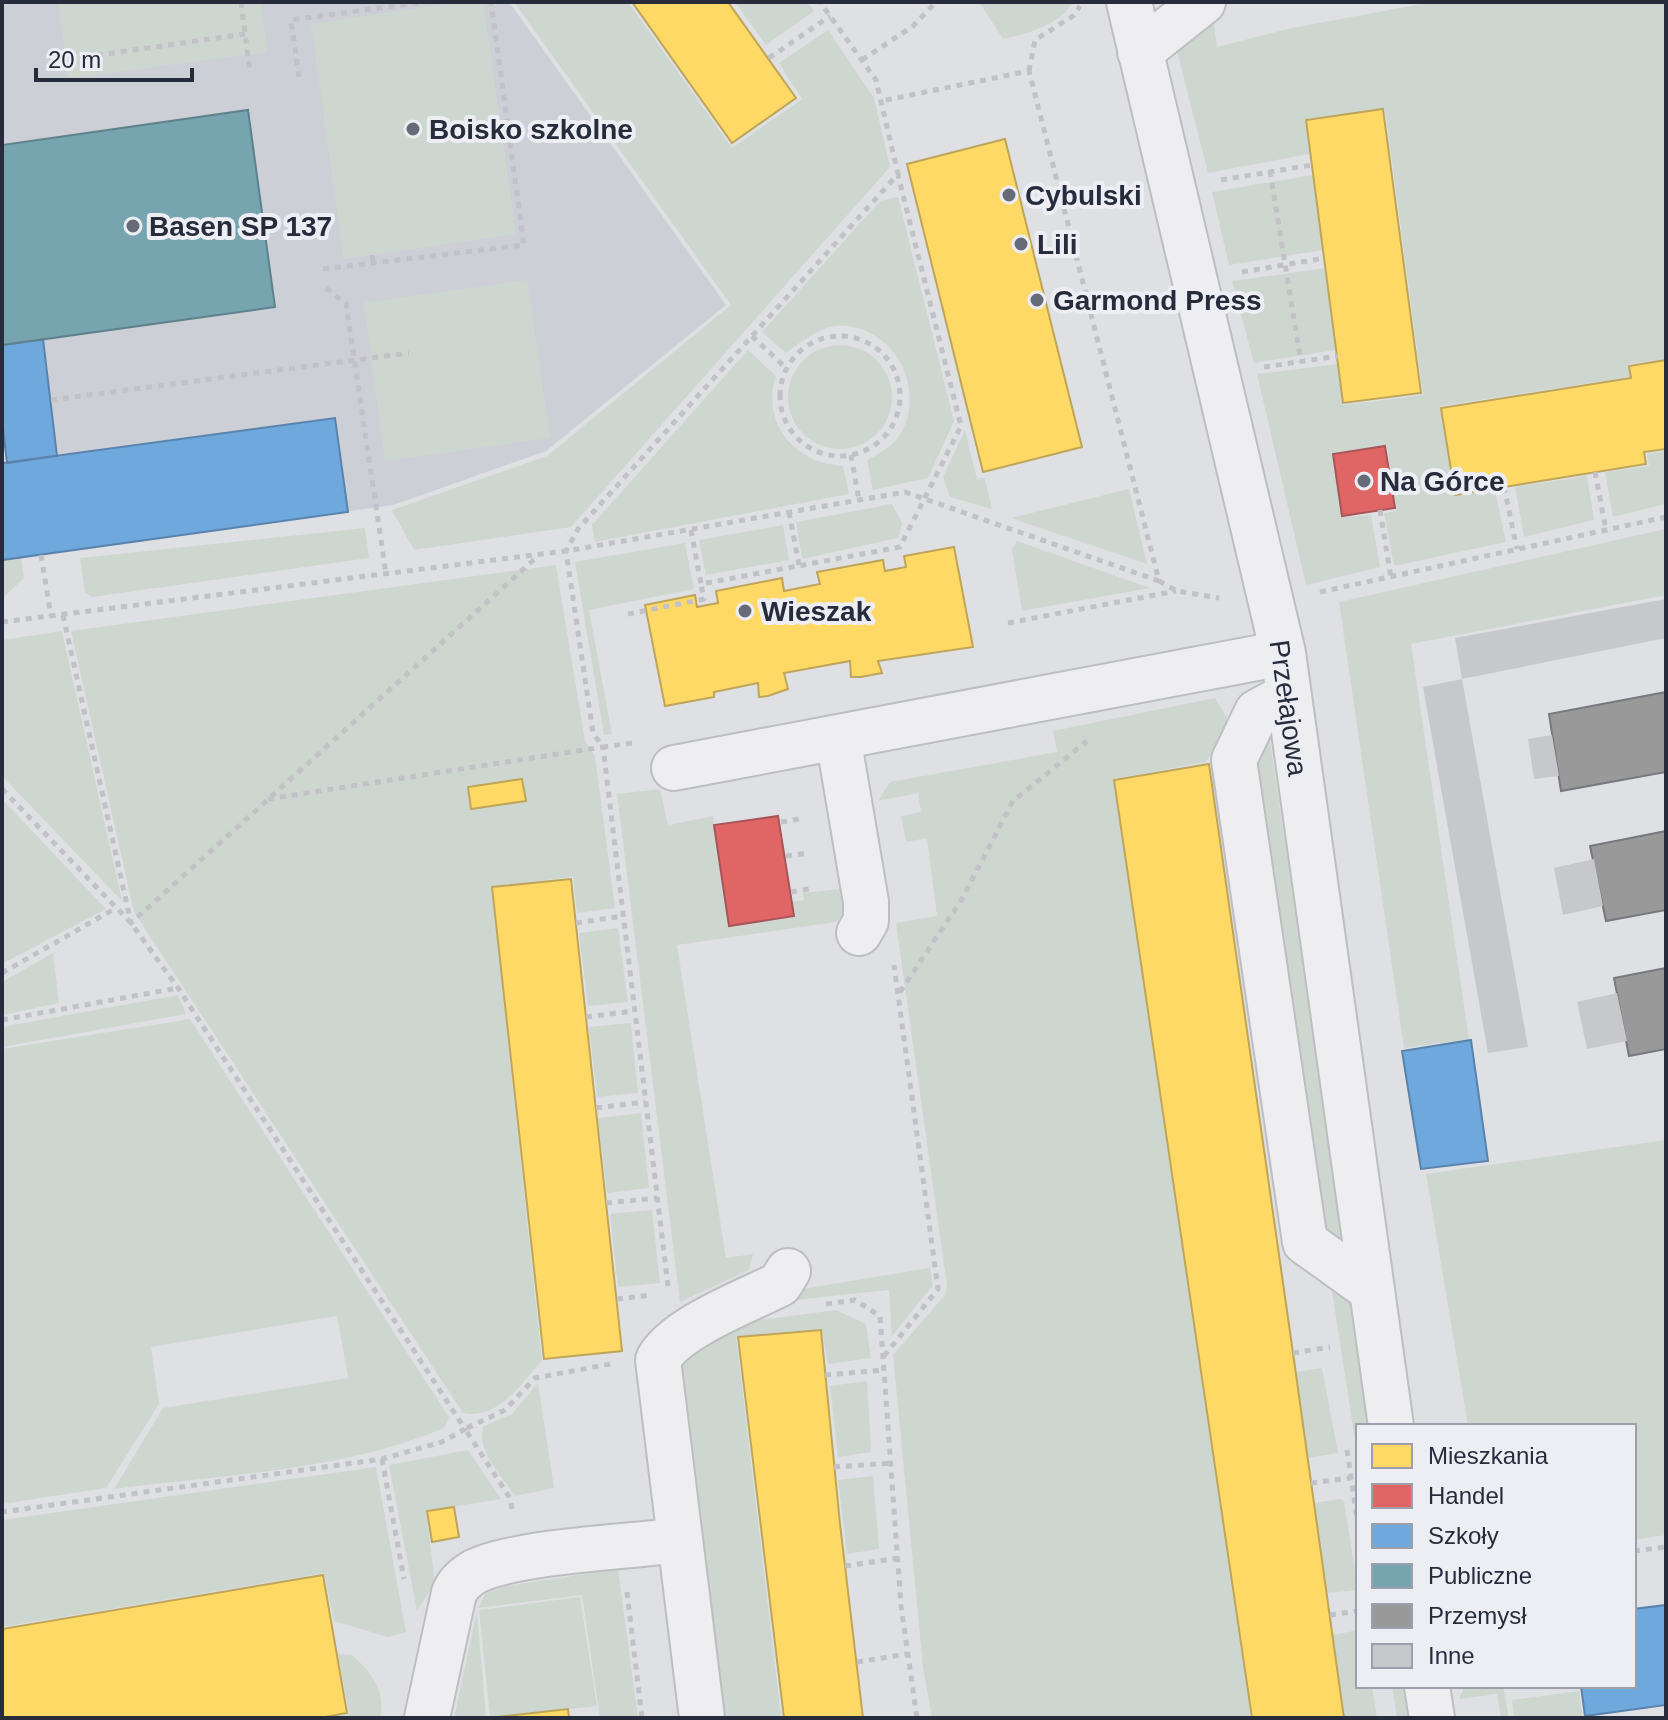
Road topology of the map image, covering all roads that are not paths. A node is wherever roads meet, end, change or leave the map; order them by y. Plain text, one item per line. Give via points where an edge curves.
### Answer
1 (1129, 2) edge
2 (1203, 2) edge
3 (1140, 52) junction
4 (1285, 674) junction
5 (838, 737) junction
6 (674, 768) dead end
7 (862, 917) road end
8 (788, 1271) dead end
9 (1372, 1290) junction
10 (1391, 1424) edge
11 (680, 1540) junction
12 (1427, 1688) edge
13 (427, 1718) edge
14 (702, 1718) edge
15 (1432, 1718) edge

1 - 3 street, Przełajowa
2 - 3 street
3 - 4 street, Przełajowa
4 - 5 street
4 - 9 street, Przełajowa
4 - 9 street via 1257,712 1234,760 1305,1242
5 - 6 street
5 - 7 street
8 - 11 street via 780,1284 672,1343 658,1360
9 - 10 street, Przełajowa
11 - 13 street via 524,1559 476,1571 457,1585
11 - 14 street
12 - 15 street

